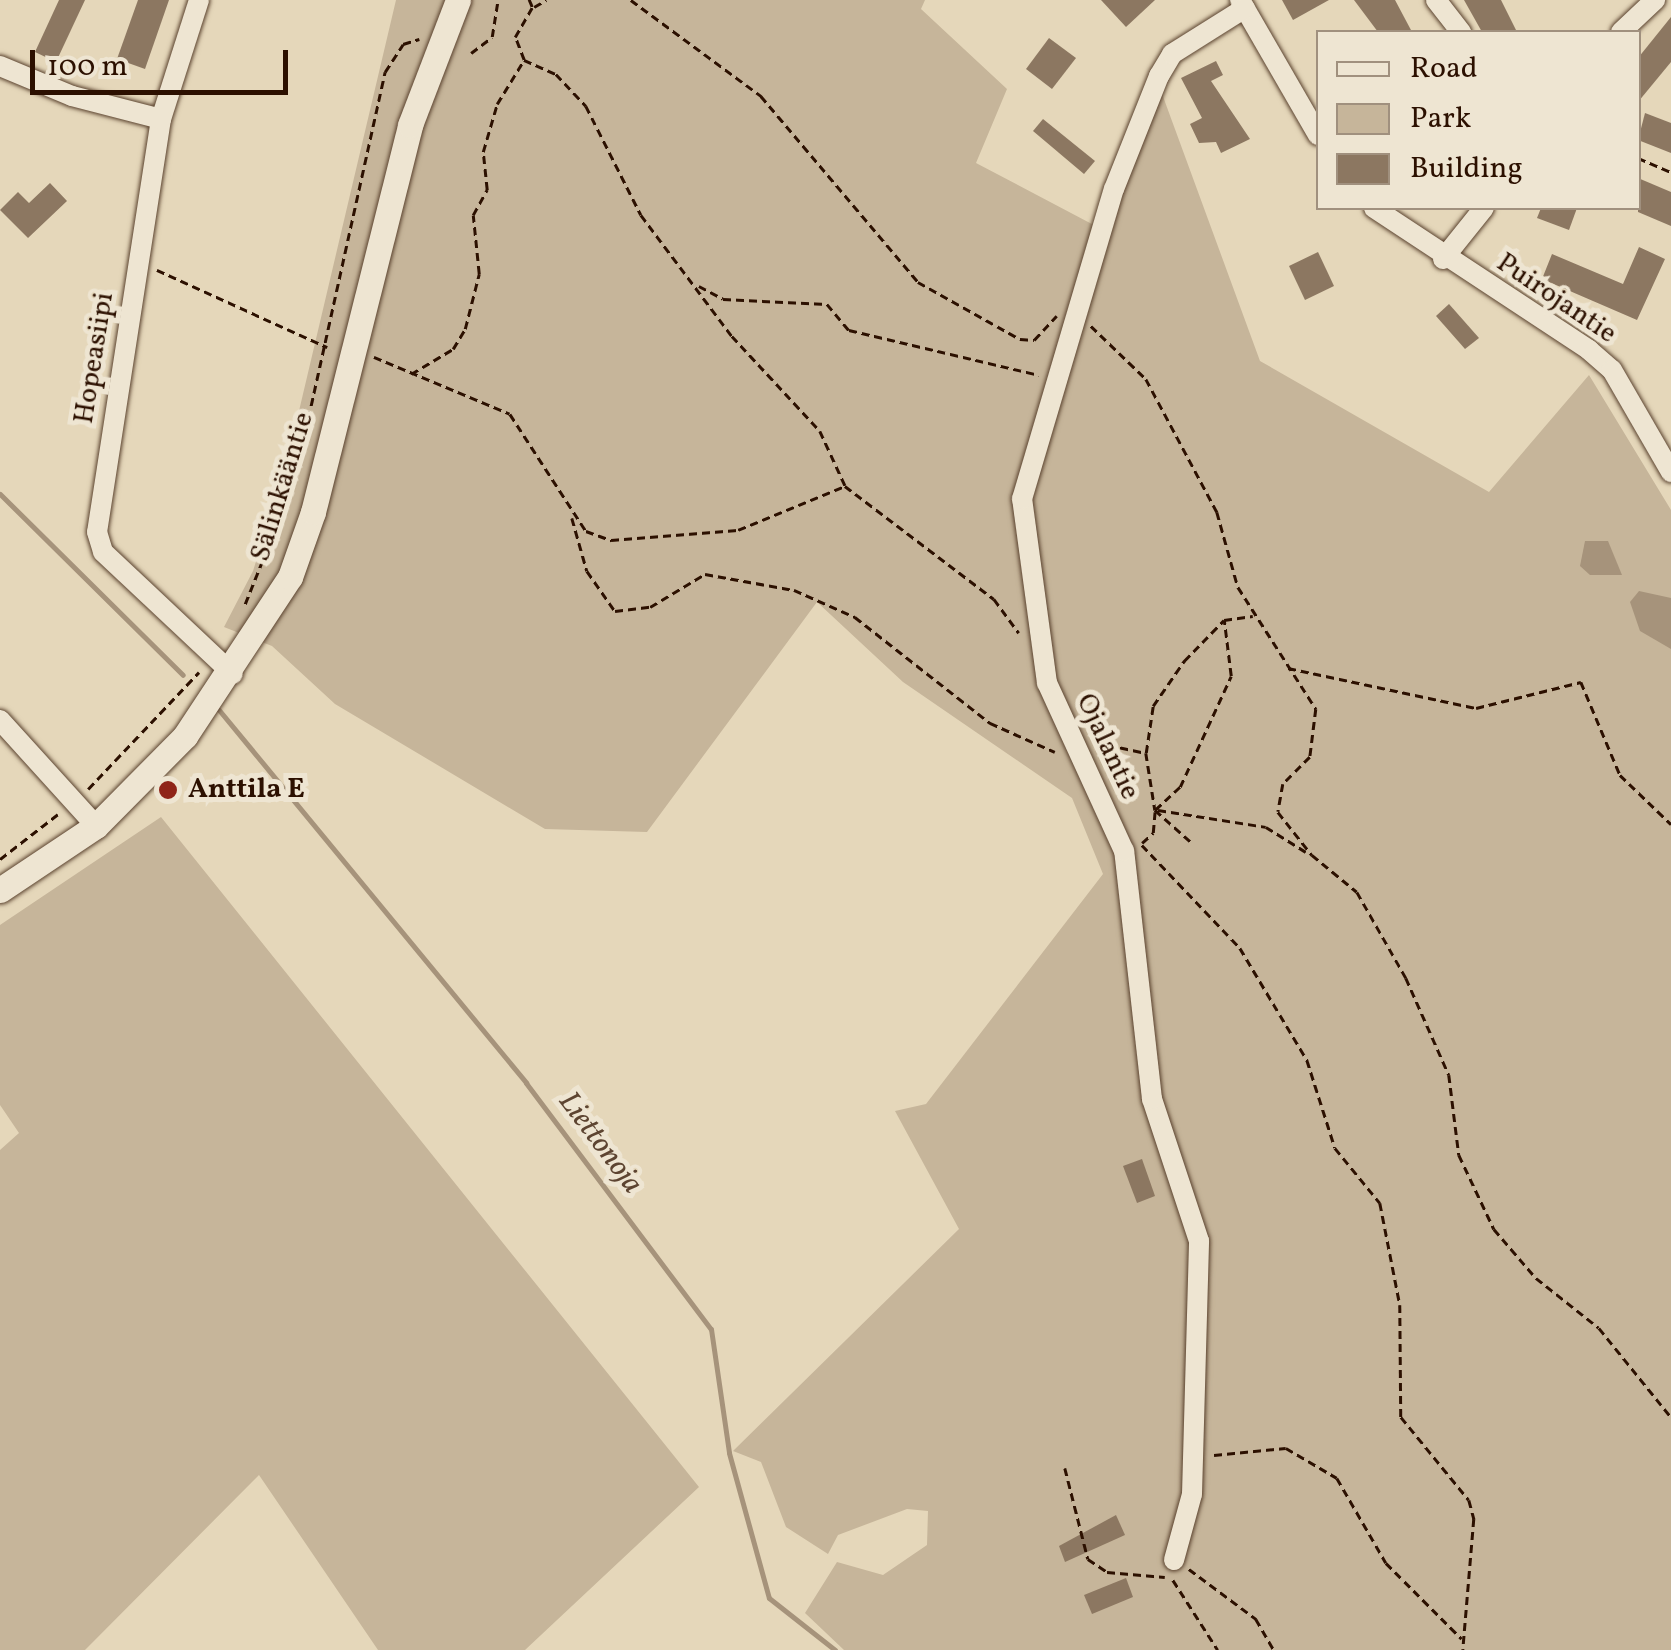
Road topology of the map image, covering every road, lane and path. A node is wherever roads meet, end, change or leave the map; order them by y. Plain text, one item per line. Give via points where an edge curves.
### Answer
1 (199, 0) edge
2 (458, 0) edge
3 (498, 0) edge
4 (528, 0) edge
5 (546, 0) edge
6 (631, 0) edge
7 (1436, 0) edge
8 (1655, 0) edge
9 (1243, 4) edge
10 (532, 7) junction
11 (1459, 30) edge
12 (1623, 30) edge
13 (421, 39) dead end
14 (471, 53) dead end
15 (524, 60) junction
16 (0, 66) edge
17 (161, 119) junction
18 (1316, 132) edge
19 (1641, 159) edge
20 (1671, 172) edge
21 (1377, 210) edge
22 (1482, 210) edge
23 (1443, 259) junction
24 (156, 270) dead end
25 (695, 284) junction
26 (1074, 317) junction
27 (336, 351) junction
28 (410, 374) junction
29 (1055, 378) junction
30 (1671, 472) edge
31 (845, 486) junction
32 (572, 517) junction
33 (242, 611) dead end
34 (1254, 616) junction
35 (1224, 620) junction
36 (1040, 645) junction
37 (223, 666) junction
38 (1287, 667) junction
39 (0, 720) edge
40 (1079, 749) junction
41 (1146, 753) junction
42 (74, 802) junction
43 (1154, 810) junction
44 (1671, 824) edge
45 (96, 826) junction
46 (1192, 843) dead end
47 (1133, 848) junction
48 (1312, 855) junction
49 (0, 858) edge
50 (0, 890) edge
51 (1671, 1417) edge
52 (1192, 1456) junction
53 (1065, 1468) dead end
54 (1173, 1569) junction
55 (1463, 1640) junction
56 (1218, 1650) edge
57 (1274, 1650) edge
58 (1463, 1650) edge

1 - 17 street, Hopeasiipi
2 - 27 street, Sälinkääntie
3 - 14 path via 492,38
4 - 10 path
5 - 10 path
6 - 26 path via 761,96 918,282 1020,340 1034,340 1053,316
7 - 11 street
8 - 12 street
9 - 18 street
9 - 26 street, Ojalantie via 1172,54 1159,76
10 - 15 path via 515,36
13 - 27 path via 403,44 385,72
15 - 25 path via 556,74 586,106 641,215
15 - 28 path via 497,104 483,152 487,190 473,215 479,274 466,328 453,350
16 - 17 street
17 - 37 street, Hopeasiipi via 97,532 104,552
19 - 20 path
21 - 23 street, Puirojantie
22 - 23 street
23 - 30 street, Puirojantie via 1612,370
24 - 27 path
25 - 29 path via 723,299 828,304 849,330
25 - 31 path via 820,431
26 - 29 street, Ojalantie
26 - 34 path via 1104,331 1146,380 1217,512
27 - 28 path
27 - 33 path via 269,560
27 - 37 street, Sälinkääntie via 302,544
28 - 32 path via 510,414
29 - 36 street, Ojalantie via 1022,499
31 - 32 path via 738,530 611,540
31 - 36 path via 994,599 1008,627
32 - 40 path via 587,571 615,610 650,608 705,574 794,590 855,617 990,723
34 - 35 path
34 - 38 path
35 - 41 path via 1153,706
35 - 43 path via 1231,676 1180,786
36 - 40 street, Ojalantie via 1047,683
37 - 42 path
37 - 45 street, Sälinkääntie via 185,736
38 - 44 path via 1476,708 1580,682 1620,776
38 - 48 path via 1316,709 1316,734 1310,757 1283,784 1278,812
39 - 42 street
40 - 41 path
40 - 47 street, Ojalantie
41 - 43 path
42 - 45 street
42 - 49 path
43 - 46 path
43 - 47 path via 1153,833
43 - 48 path via 1266,827
45 - 50 street, Sälinkääntie
47 - 52 street, Ojalantie via 1152,1099 1199,1241
47 - 55 path via 1240,948 1307,1060 1336,1148 1380,1203 1400,1305 1401,1418 1469,1500 1474,1518
48 - 51 path via 1357,892 1426,1017 1449,1075 1460,1156 1494,1229 1536,1278 1599,1328
52 - 54 street, Ojalantie via 1192,1494
52 - 55 path via 1286,1448 1338,1478 1386,1563
53 - 54 path via 1088,1559 1108,1572
54 - 56 path
54 - 57 path via 1256,1618
55 - 58 path

